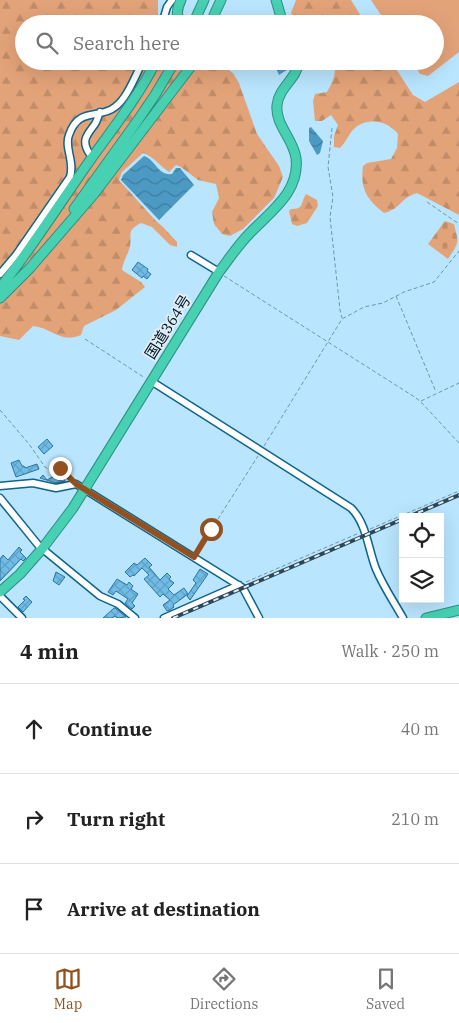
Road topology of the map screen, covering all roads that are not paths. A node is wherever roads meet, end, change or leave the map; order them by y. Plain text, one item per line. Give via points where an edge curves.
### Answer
1 (172, 0) edge
2 (181, 0) edge
3 (204, 0) edge
4 (221, 0) edge
5 (276, 0) edge
6 (165, 15) edge
7 (178, 15) edge
8 (197, 15) edge
9 (214, 15) edge
10 (280, 15) edge
11 (138, 70) edge
12 (150, 70) edge
13 (169, 70) edge
14 (187, 70) edge
15 (296, 70) edge
16 (100, 112) junction
17 (142, 122) junction
18 (89, 153) dead end
19 (191, 255) dead end
20 (219, 272) junction
21 (0, 274) edge
22 (0, 288) edge
23 (0, 298) edge
24 (151, 381) junction
25 (0, 486) edge
26 (84, 490) junction
27 (0, 498) edge
28 (42, 549) junction
29 (239, 586) junction
30 (0, 592) edge
31 (0, 596) edge
32 (459, 610) edge
33 (22, 618) edge
34 (134, 618) edge
35 (164, 618) edge
36 (259, 618) edge
37 (403, 618) edge
38 (426, 618) edge

1 - 6 street
2 - 7 highway
3 - 8 highway
4 - 9 highway
5 - 10 highway
11 - 16 street via 123,100 107,112
12 - 22 highway via 23,260
13 - 17 highway
14 - 17 highway
15 - 20 highway, 国道364号 via 280,93 276,106 279,121 296,156 292,183 284,198 244,239
16 - 18 street via 87,134 85,142
16 - 21 street via 87,115 73,127 68,137 72,164 70,177
17 - 23 highway via 99,181
19 - 20 street
20 - 24 highway, 国道364号
24 - 26 highway, 国道364号
24 - 37 street via 351,508 365,531 377,571
25 - 26 street via 32,483 56,488 76,484
26 - 28 highway, 国道364号
26 - 29 street
27 - 28 street
28 - 30 highway, 国道364号
28 - 34 street via 100,596 118,604
29 - 35 street
29 - 36 street via 246,592
31 - 33 street
32 - 38 highway

